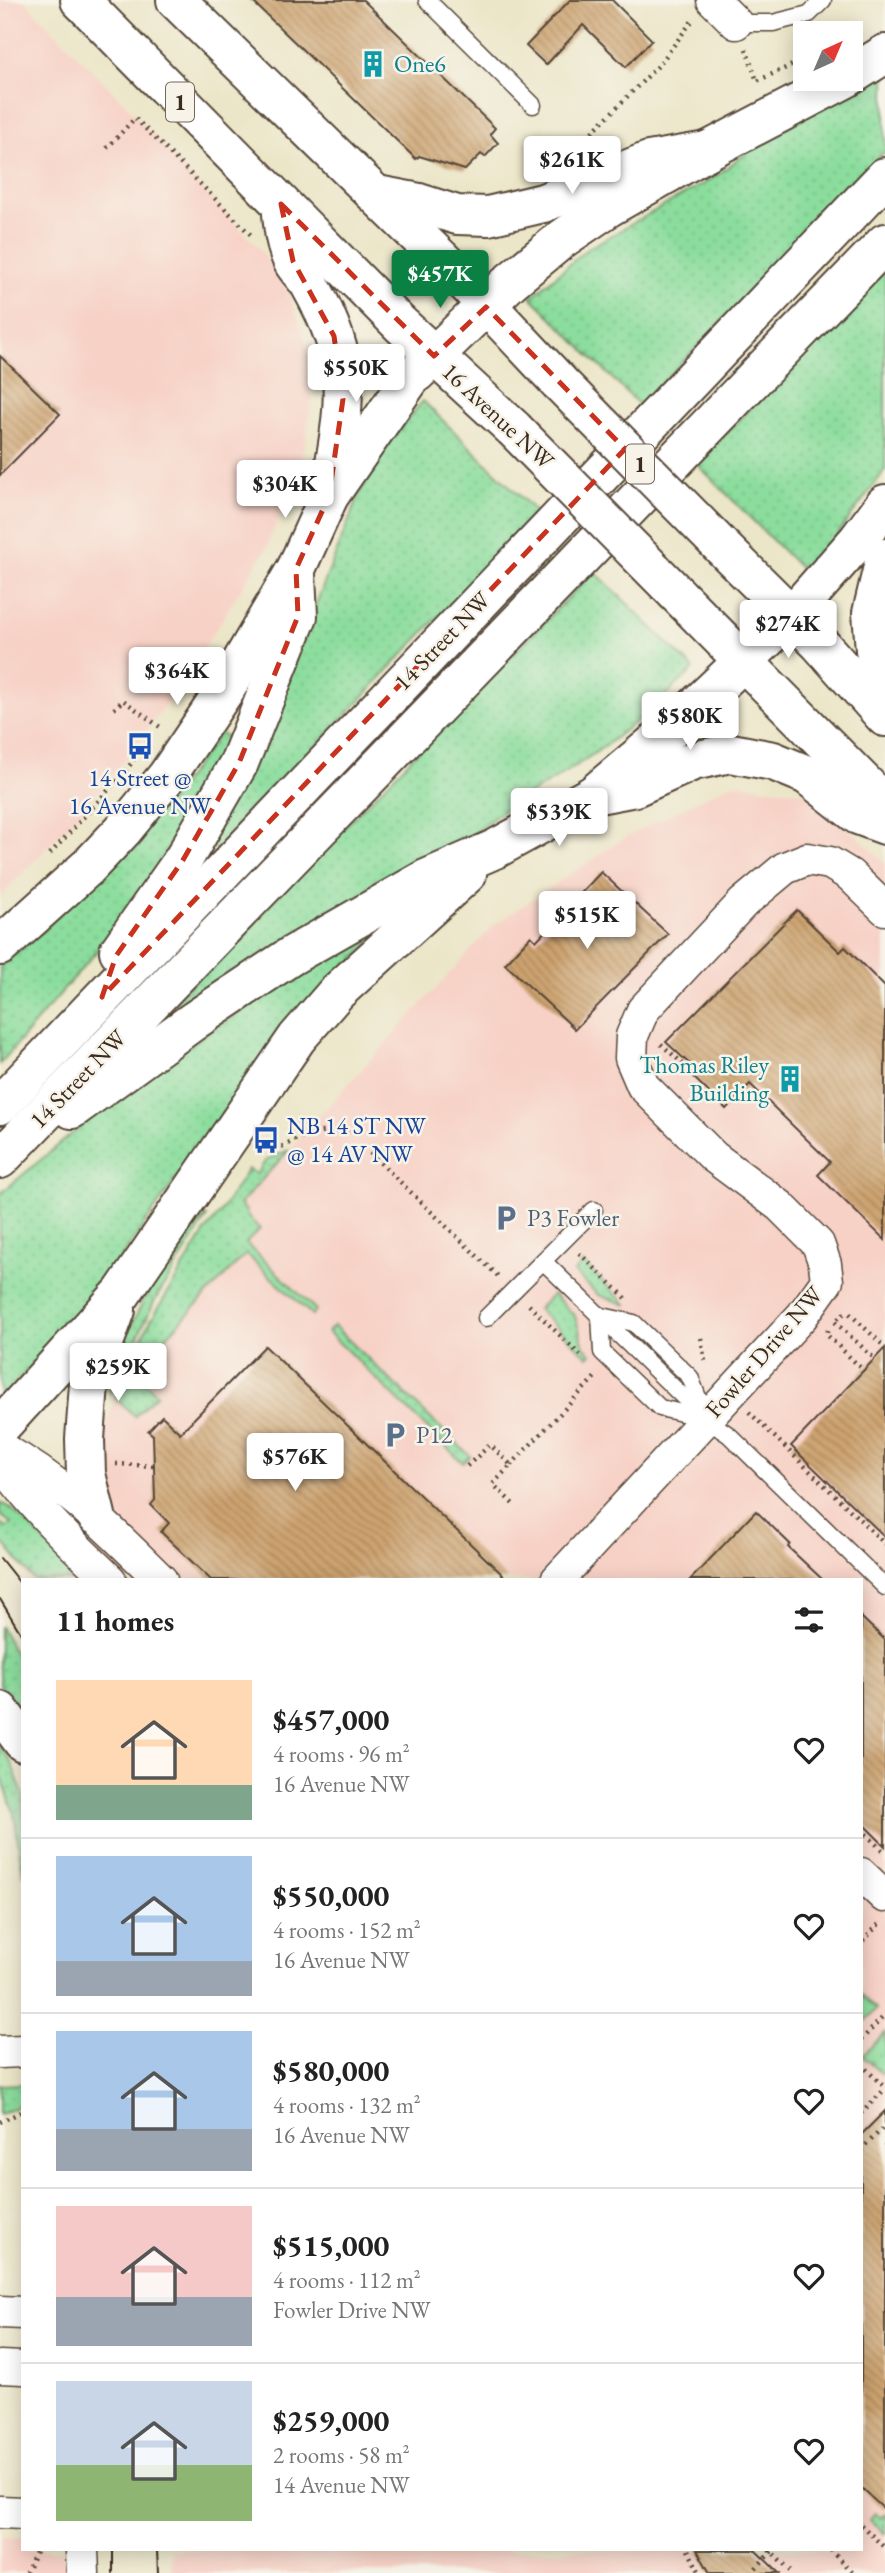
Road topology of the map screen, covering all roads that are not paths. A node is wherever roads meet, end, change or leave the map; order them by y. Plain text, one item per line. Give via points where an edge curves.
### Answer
1 (79, 0) edge
2 (176, 0) edge
3 (427, 0) edge
4 (823, 0) edge
5 (702, 10) edge
6 (736, 23) joint
7 (885, 54) edge
8 (863, 68) edge
9 (822, 91) edge
10 (533, 105) dead end
11 (707, 151) junction
12 (885, 177) edge
13 (377, 195) junction
14 (281, 204) junction
15 (885, 243) edge
16 (486, 307) junction
17 (435, 356) junction
18 (329, 495) junction
19 (885, 504) edge
20 (885, 558) edge
21 (296, 569) junction
22 (791, 616) junction
23 (744, 661) junction
24 (885, 698) edge
25 (885, 717) edge
26 (593, 794) junction
27 (885, 804) edge
28 (885, 825) edge
29 (495, 849) junction
30 (885, 909) edge
31 (0, 946) edge
32 (102, 997) junction
33 (0, 1105) edge
34 (29, 1129) junction
35 (0, 1159) edge
36 (594, 1210) dead end
37 (543, 1261) junction
38 (122, 1293) junction
39 (600, 1315) junction
40 (486, 1318) dead end
41 (706, 1419) junction
42 (0, 1427) edge
43 (0, 1448) edge
44 (0, 1460) edge
45 (96, 1515) junction
46 (108, 1578) edge
47 (159, 1578) edge
48 (559, 1578) edge
49 (885, 1587) edge
50 (0, 1711) edge
51 (21, 1739) edge
52 (863, 1877) edge
53 (883, 1909) edge
54 (21, 2051) edge
55 (0, 2052) edge
56 (0, 2312) edge
57 (21, 2313) edge
58 (0, 2367) edge
59 (21, 2368) edge
60 (0, 2512) edge
61 (21, 2514) edge
62 (82, 2551) edge
63 (83, 2573) edge

1 - 14 main road, 16 Avenue NW / 1
2 - 13 main road, 1
3 - 10 lane
4 - 6 lane via 809,14 772,23
5 - 6 street
7 - 8 main road
9 - 11 main road
11 - 13 main road via 649,161 543,203 488,216 457,215
11 - 16 main road via 562,239
12 - 32 main road, 14 Street NW
13 - 16 main road, 1
14 - 17 main road, 16 Avenue NW / 1
14 - 18 main road via 293,261 334,336 341,366 340,432
15 - 34 main road, 14 Street NW
16 - 17 main road
16 - 22 main road, 1, bridge
17 - 18 main road via 410,379
17 - 23 main road, 16 Avenue NW / 1, bridge via 514,429
18 - 21 main road
19 - 22 main road
20 - 24 main road via 872,613
21 - 31 main road via 225,691 167,776 88,867
21 - 32 main road via 298,616 239,762 183,860 116,956
22 - 23 main road
22 - 25 main road, 1
23 - 26 main road
23 - 27 main road, 16 Avenue NW / 1
26 - 28 main road via 635,787 693,761 731,753 773,761 807,775 858,815
26 - 29 main road
29 - 34 main road via 426,879 291,956 81,1104
29 - 38 main road via 337,992 297,1038
30 - 41 street, Fowler Drive NW via 850,875 830,863 807,859 785,868 743,904 643,1010 632,1036 631,1058 643,1086 714,1157 780,1206 818,1244 825,1264 827,1281 815,1302
32 - 33 main road, 14 Street NW
34 - 35 main road, 14 Street NW
36 - 37 lane
37 - 39 lane
37 - 40 lane
38 - 42 main road
38 - 45 main road via 89,1384 86,1474
39 - 41 lane via 634,1323 690,1377
39 - 41 lane via 602,1352 660,1408
41 - 48 street, Fowler Drive NW
41 - 49 lane via 729,1435
43 - 45 street via 36,1468
44 - 46 street via 71,1543
45 - 47 street
50 - 51 main road
52 - 53 street
54 - 55 street
56 - 57 street
58 - 59 street
60 - 61 street
62 - 63 street

